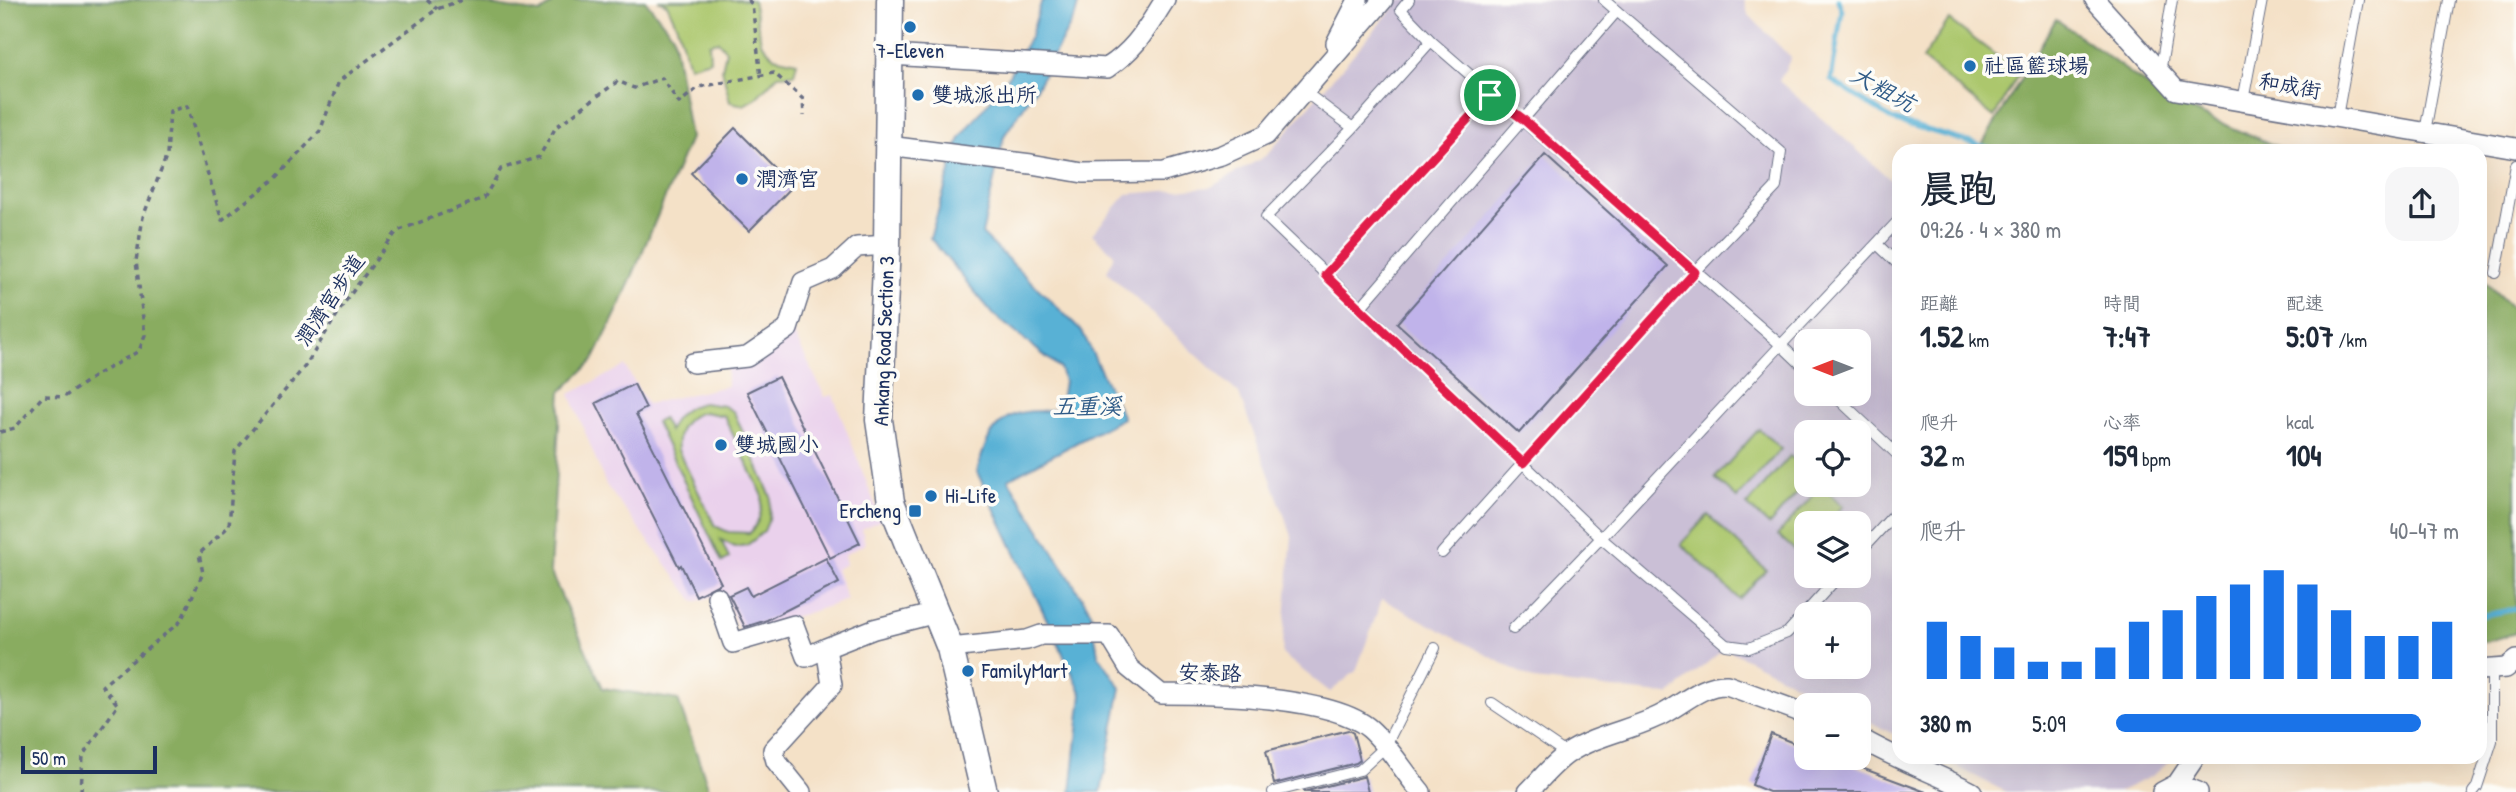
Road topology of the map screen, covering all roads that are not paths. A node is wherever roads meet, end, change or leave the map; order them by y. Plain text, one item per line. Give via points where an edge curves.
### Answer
1 (890, 0) edge
2 (1165, 0) edge
3 (1357, 0) edge
4 (1383, 0) edge
5 (1409, 0) edge
6 (1604, 0) edge
7 (2095, 0) edge
8 (2172, 0) edge
9 (2262, 0) edge
10 (2358, 0) edge
11 (2449, 0) edge
12 (1617, 11) junction
13 (1431, 41) junction
14 (890, 55) junction
15 (1324, 69) junction
16 (2160, 73) junction
17 (1305, 92) junction
18 (1490, 95) junction
19 (2244, 101) junction
20 (2337, 117) junction
21 (1523, 119) junction
22 (1353, 128) junction
23 (2426, 132) junction
24 (900, 147) junction
25 (2516, 148) edge
26 (2516, 165) edge
27 (1892, 228) edge
28 (1877, 244) junction
29 (887, 245) junction
30 (1892, 258) edge
31 (1695, 272) junction
32 (2496, 274) dead end
33 (1325, 275) junction
34 (1360, 308) junction
35 (1781, 345) junction
36 (1794, 357) edge
37 (693, 363) dead end
38 (1846, 406) edge
39 (1892, 449) edge
40 (1523, 463) junction
41 (1892, 517) edge
42 (1601, 538) junction
43 (1871, 540) edge
44 (1442, 553) dead end
45 (1828, 588) edge
46 (717, 597) dead end
47 (936, 612) junction
48 (1513, 629) dead end
49 (826, 648) junction
50 (950, 648) junction
51 (1435, 648) dead end
52 (2516, 660) edge
53 (2487, 669) edge
54 (2487, 670) edge
55 (2516, 679) edge
56 (2487, 696) edge
57 (1492, 703) dead end
58 (1794, 710) edge
59 (1871, 745) edge
60 (1385, 747) junction
61 (1567, 754) junction
62 (1892, 756) edge
63 (2487, 756) edge
64 (1912, 764) edge
65 (2189, 764) edge
66 (2484, 764) edge
67 (2169, 788) edge
68 (801, 792) edge
69 (984, 792) edge
70 (1273, 792) edge
71 (1421, 792) edge
72 (1528, 792) edge
73 (1972, 792) edge
74 (2198, 792) edge
75 (2473, 792) edge

1 - 14 main road, Ankang Road Section 3
2 - 14 street via 1128,54 1107,68
3 - 15 street
4 - 15 street
5 - 13 lane via 1401,9
6 - 12 lane
7 - 16 street, 和成街
8 - 16 lane
9 - 19 lane
10 - 20 lane
11 - 23 lane
12 - 21 lane
12 - 31 lane via 1781,152 1776,187
13 - 18 lane
13 - 22 lane
14 - 24 main road, Ankang Road Section 3
15 - 17 street
16 - 19 street, 和成街 via 2176,90
17 - 22 lane
17 - 24 street via 1266,135 1222,155 1164,172 1083,173
18 - 21 lane
18 - 33 lane
19 - 20 street, 和成街
20 - 23 street, 和成街
21 - 31 lane
21 - 34 lane
22 - 33 lane via 1266,217
23 - 25 street, 和成街
24 - 29 main road, Ankang Road Section 3
26 - 32 lane
27 - 28 lane
28 - 30 lane
28 - 35 lane
29 - 37 street via 858,247 833,269 803,282 788,329 747,357
29 - 47 main road, Ankang Road Section 3 via 879,420 891,502
31 - 35 lane
31 - 40 lane
33 - 34 lane
34 - 40 lane
35 - 36 lane
35 - 42 lane
38 - 39 lane
40 - 42 lane
40 - 44 lane
41 - 43 lane
42 - 45 lane via 1726,645 1749,648 1787,634
42 - 48 lane
46 - 49 street via 733,643 794,625 806,657
47 - 49 street
47 - 50 main road, Ankang Road Section 3
49 - 68 street via 832,685 773,750 776,761
50 - 60 street, 安泰路 via 1041,635 1109,635 1129,668 1161,694 1222,694 1313,707 1351,716
50 - 69 main road, Ankang Road Section 3
51 - 60 lane
52 - 53 street via 2506,668
54 - 55 street
56 - 63 lane via 2492,741
57 - 61 lane
58 - 61 street via 1717,684 1645,722
59 - 62 street
60 - 70 lane via 1360,770
60 - 71 street, 安泰路
61 - 72 street
64 - 73 street
65 - 67 street
66 - 75 lane
67 - 74 street

